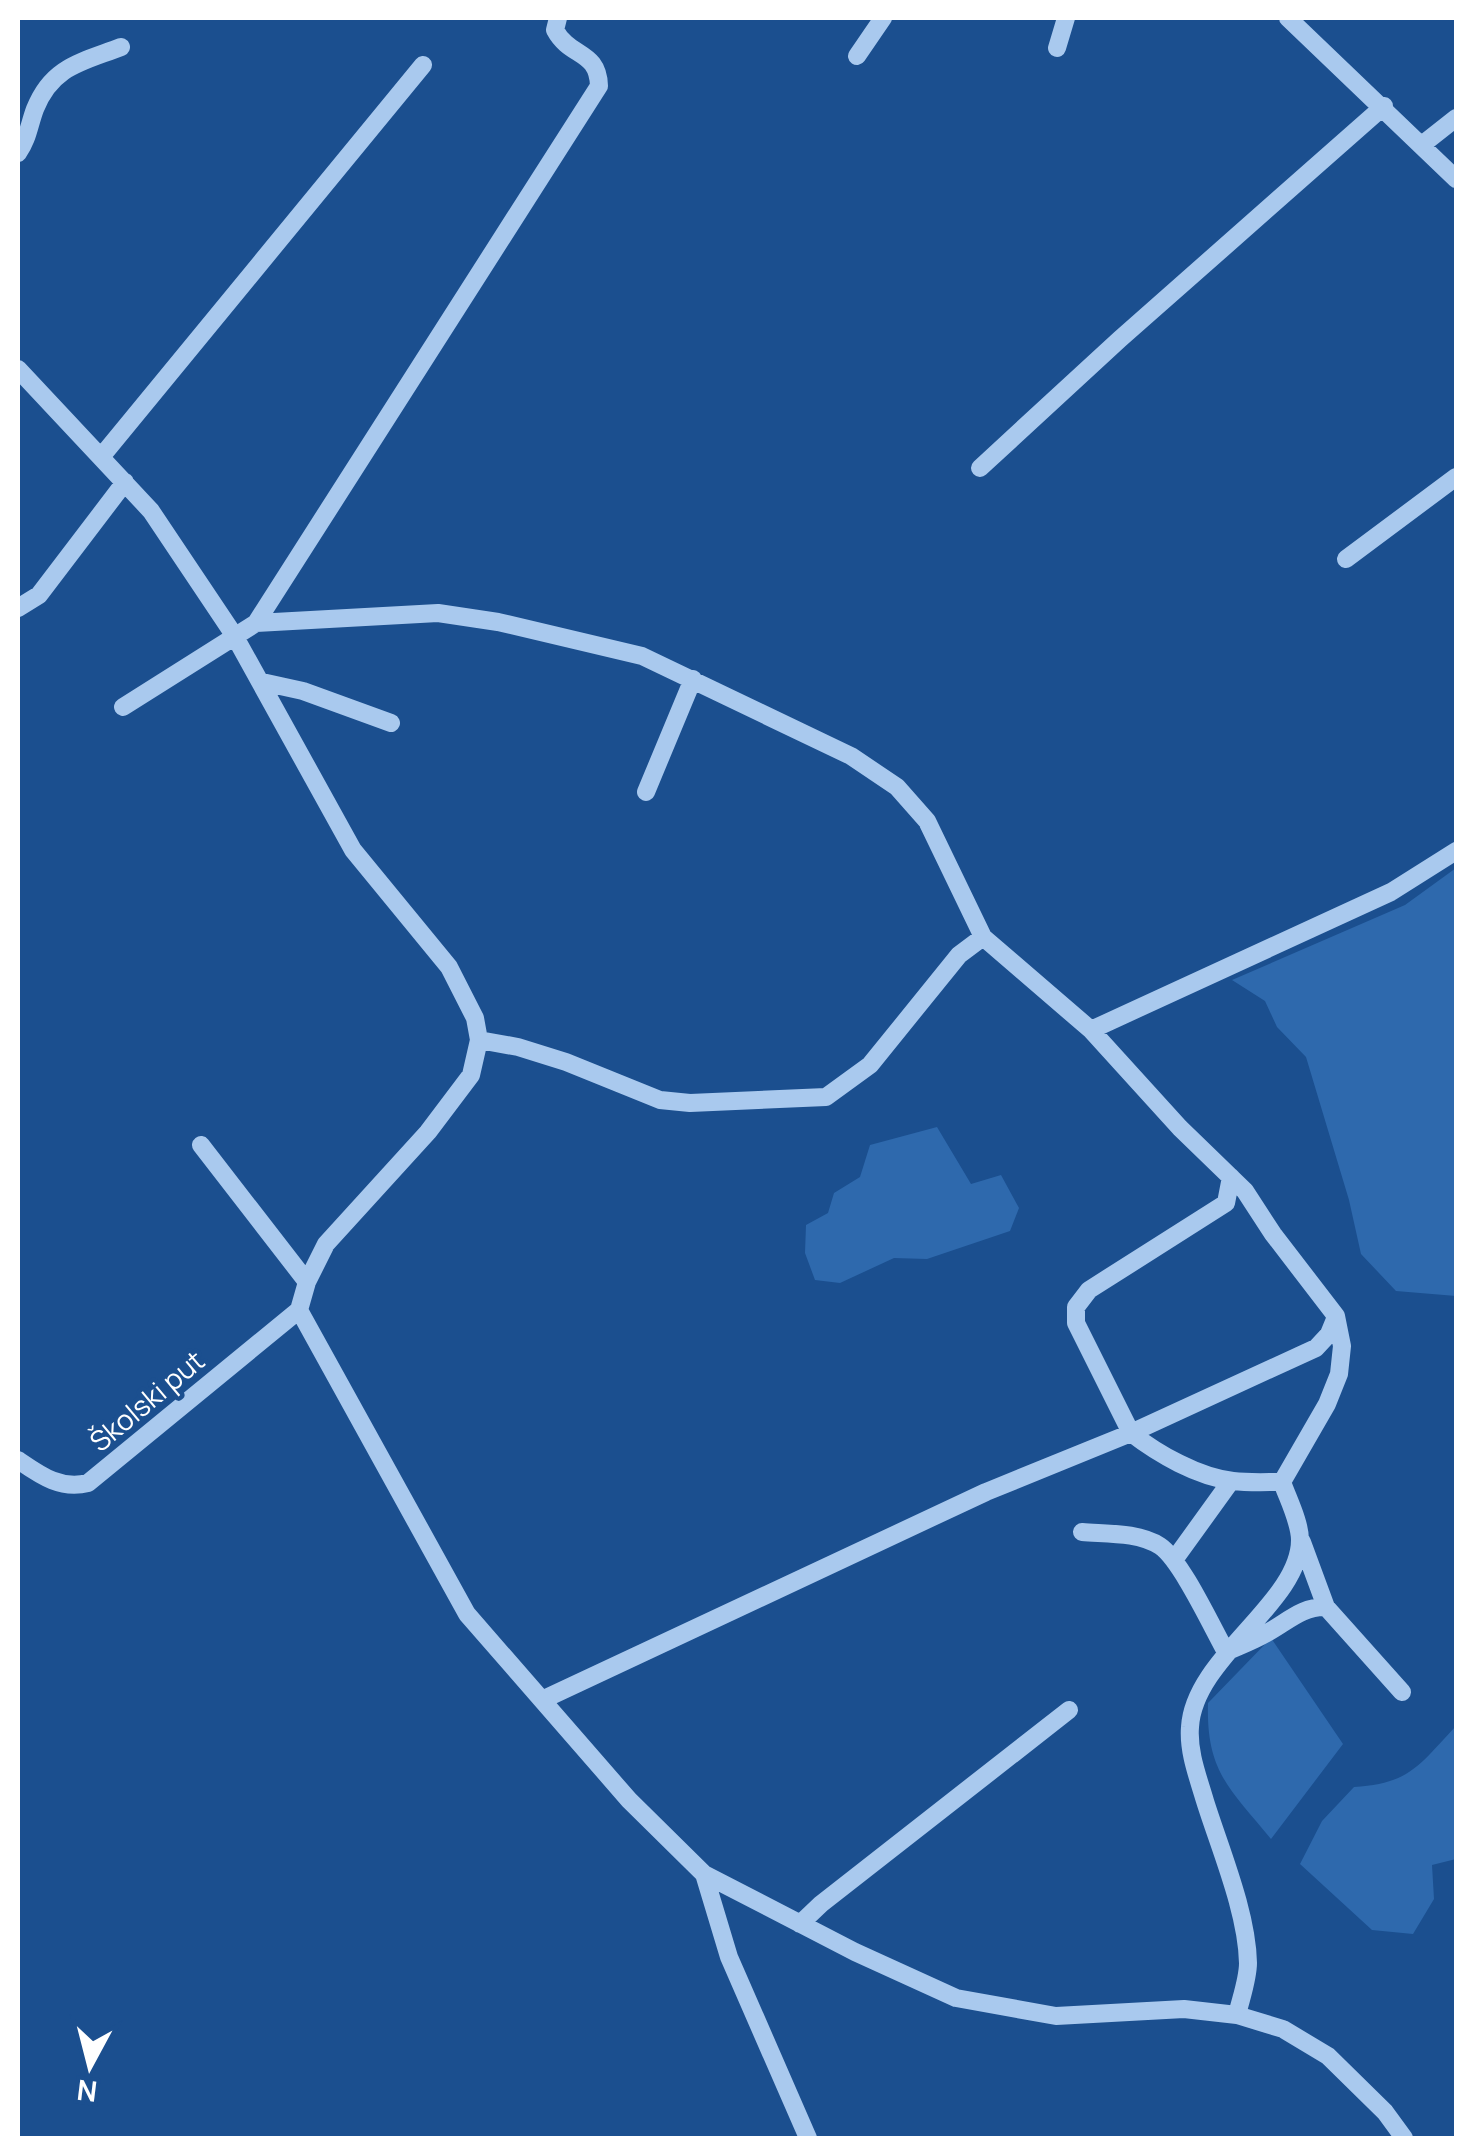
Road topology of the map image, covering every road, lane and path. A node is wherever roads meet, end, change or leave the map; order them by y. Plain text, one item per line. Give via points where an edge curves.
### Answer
1 (558, 18) edge
2 (883, 18) edge
3 (1066, 18) edge
4 (1288, 18) edge
5 (121, 47) dead end
6 (1057, 48) dead end
7 (857, 56) dead end
8 (423, 65) dead end
9 (1384, 106) junction
10 (1456, 118) edge
11 (1423, 144) junction
12 (18, 153) edge
13 (1456, 179) edge
14 (18, 369) edge
15 (100, 457) junction
16 (980, 468) dead end
17 (1456, 477) edge
18 (125, 482) junction
19 (1346, 560) dead end
20 (18, 608) edge
21 (256, 623) junction
22 (234, 636) junction
23 (693, 679) junction
24 (262, 682) junction
25 (124, 708) dead end
26 (391, 723) dead end
27 (646, 792) dead end
28 (1456, 851) edge
29 (983, 937) junction
30 (1091, 1030) junction
31 (479, 1040) junction
32 (200, 1145) dead end
33 (1230, 1177) junction
34 (307, 1282) junction
35 (299, 1310) junction
36 (1336, 1316) junction
37 (1131, 1433) junction
38 (18, 1460) edge
39 (1231, 1481) junction
40 (1282, 1482) junction
41 (1082, 1532) dead end
42 (1300, 1537) junction
43 (1174, 1560) junction
44 (1326, 1606) junction
45 (1226, 1652) junction
46 (1402, 1692) dead end
47 (542, 1700) junction
48 (1069, 1710) dead end
49 (704, 1874) junction
50 (800, 1924) junction
51 (1238, 2015) junction
52 (808, 2138) edge
53 (1404, 2138) edge

1 - 21 street via 554,30 563,45 590,59 600,86
2 - 7 street
3 - 6 street
4 - 9 street
5 - 12 street via 60,70 40,98
8 - 15 street
9 - 11 street
9 - 16 street
10 - 11 street
11 - 13 street
14 - 15 street
15 - 18 street
17 - 19 street
18 - 20 street via 48,584
18 - 22 street
21 - 22 street
21 - 23 street via 438,613 642,656
22 - 24 street
22 - 25 street
23 - 27 street
23 - 29 street via 851,756 896,787 927,822
24 - 26 street
24 - 31 street via 353,850 449,968
28 - 30 street via 1391,892
29 - 30 street
29 - 31 street via 959,955 870,1065 826,1097 660,1100 566,1062
30 - 33 street
31 - 34 street via 471,1075 454,1101 326,1244
32 - 34 street
33 - 36 street
33 - 37 street via 1226,1203 1089,1290 1076,1307 1076,1323
34 - 35 street
35 - 38 street, Školski put via 88,1483 50,1482
35 - 47 street via 467,1614
36 - 37 street via 1316,1348
36 - 40 street via 1339,1374
37 - 39 street via 1190,1468
37 - 47 street via 986,1492
39 - 40 street
39 - 43 street
40 - 42 street
41 - 43 street via 1141,1538
42 - 44 street
42 - 45 street via 1290,1575
43 - 45 street
44 - 45 street via 1313,1606
44 - 46 street
45 - 51 street via 1197,1700 1190,1726 1192,1758 1238,1908 1248,1964
47 - 49 street
48 - 50 street
49 - 50 street
49 - 52 street via 729,1957
50 - 51 street via 956,1998 1056,2016 1184,2009
51 - 53 street via 1283,2029 1328,2056

